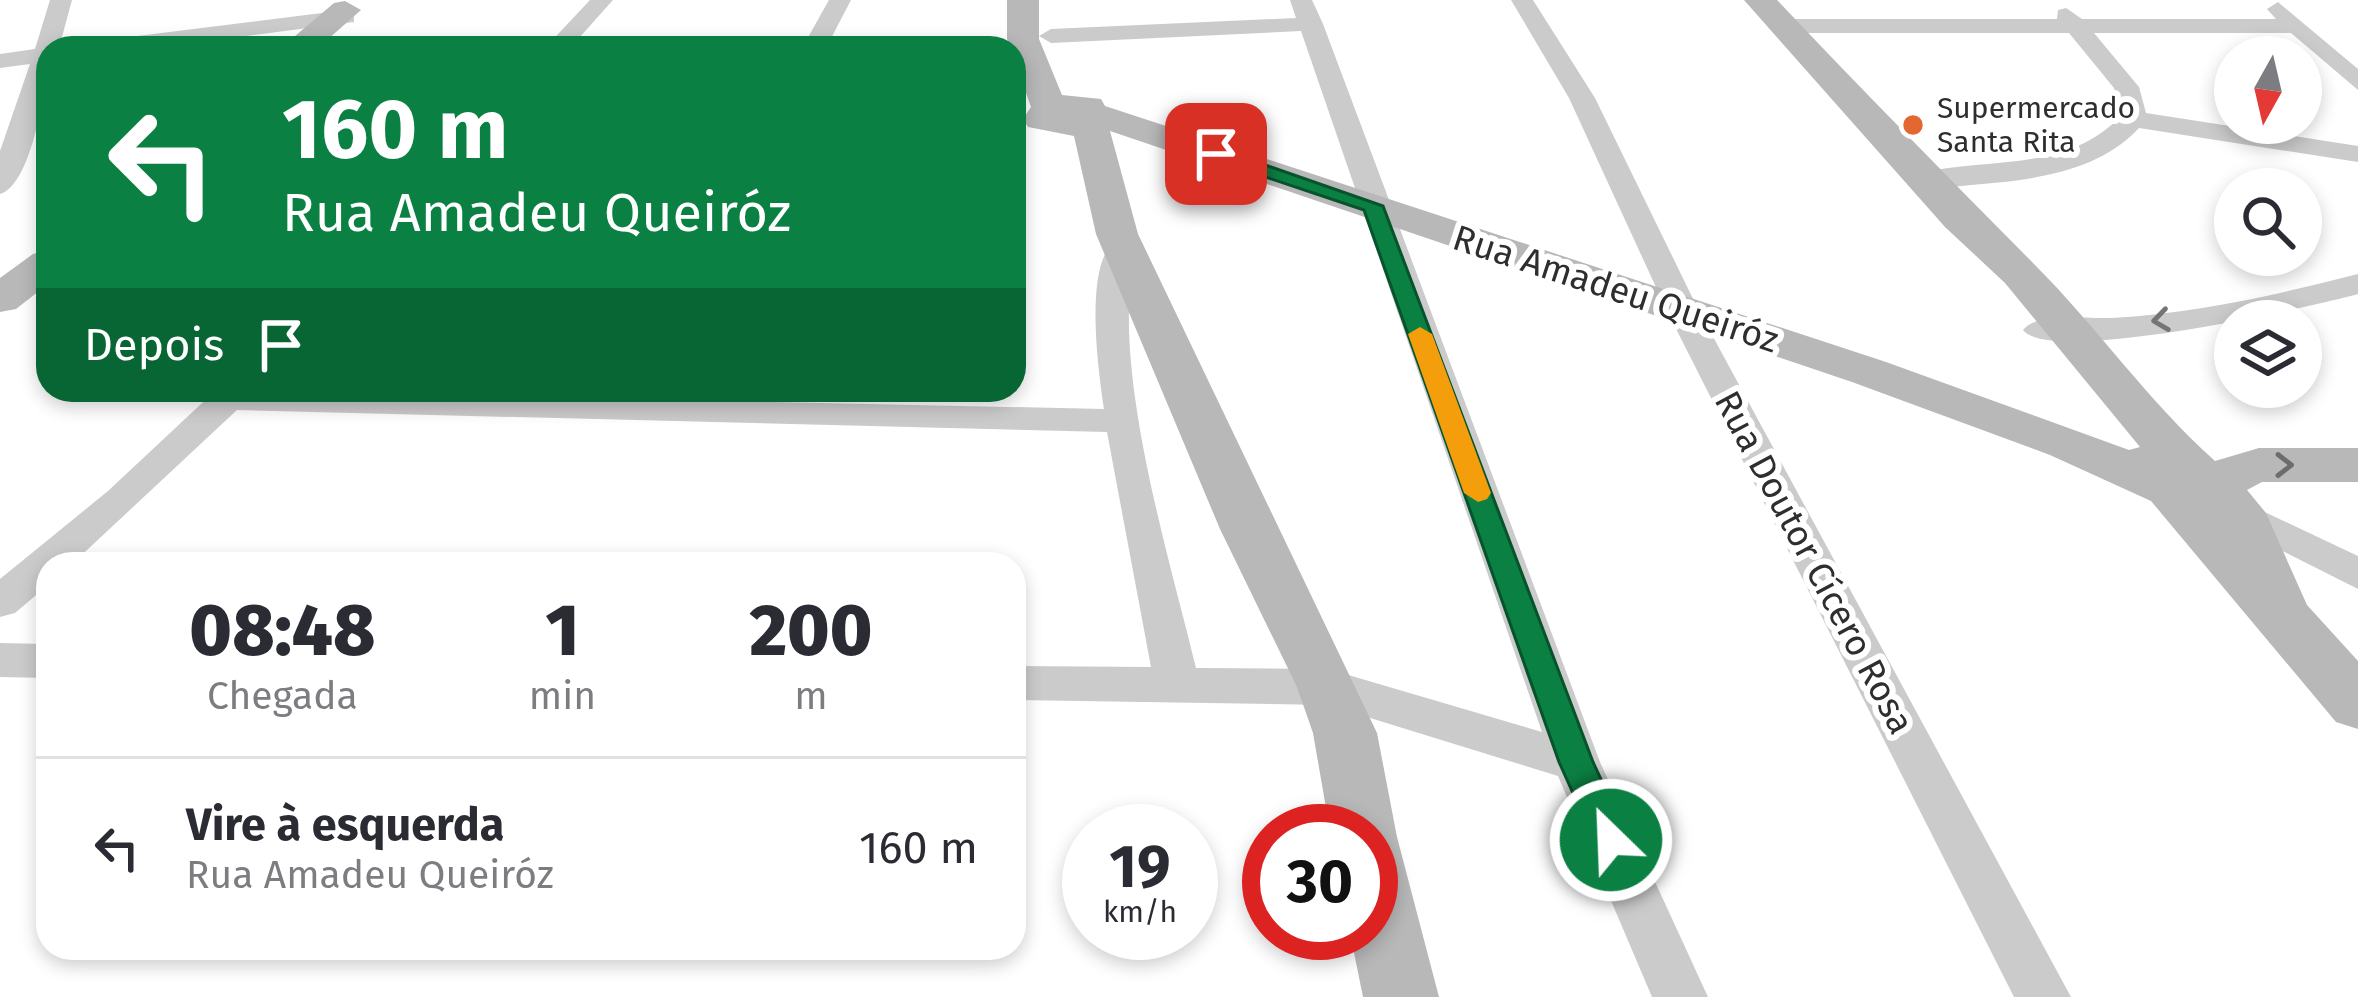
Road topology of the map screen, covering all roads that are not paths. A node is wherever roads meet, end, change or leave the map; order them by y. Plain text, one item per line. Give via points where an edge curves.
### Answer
1 (61, 0) edge
2 (602, 0) edge
3 (840, 0) edge
4 (1023, 0) edge
5 (1049, 0) edge
6 (1522, 0) edge
7 (1856, 0) edge
8 (2054, 0) edge
9 (2268, 0) edge
10 (1306, 12) edge
11 (1772, 13) edge
12 (342, 18) edge
13 (1877, 22) junction
14 (2074, 26) junction
15 (2297, 26) junction
16 (51, 36) edge
17 (195, 36) edge
18 (316, 36) edge
19 (568, 36) edge
20 (820, 36) edge
21 (1023, 36) edge
22 (1051, 36) junction
23 (1026, 45) edge
24 (36, 56) edge
25 (0, 61) edge
26 (36, 75) edge
27 (2358, 82) edge
28 (1061, 116) edge
29 (2133, 119) junction
30 (12, 125) edge
31 (2358, 154) edge
32 (1927, 180) junction
33 (0, 185) edge
34 (1373, 206) junction
35 (1120, 241) junction
36 (2358, 284) edge
37 (1682, 310) junction
38 (2054, 330) junction
39 (226, 402) edge
40 (464, 402) edge
41 (1123, 422) junction
42 (2358, 465) edge
43 (2202, 496) junction
44 (60, 552) edge
45 (36, 572) edge
46 (2358, 574) edge
47 (0, 602) edge
48 (0, 660) edge
49 (36, 661) edge
50 (1026, 683) edge
51 (1178, 687) junction
52 (1328, 687) junction
53 (2358, 704) edge
54 (1576, 762) junction
55 (1359, 804) edge
56 (1393, 960) edge
57 (1401, 997) edge
58 (1680, 997) edge
59 (2043, 997) edge

1 - 16 street
2 - 19 street
3 - 20 street
4 - 21 street
5 - 22 street
6 - 37 street, Rua Doutor Cícero Rosa via 1582,98
7 - 13 street
8 - 14 street
9 - 15 street
10 - 22 street
10 - 34 street
11 - 13 street
11 - 32 street
12 - 17 street
12 - 18 street
13 - 14 street
14 - 15 street
14 - 29 street via 2126,87
15 - 27 street
22 - 28 street
23 - 28 street
24 - 25 street
26 - 30 street
28 - 34 street, Rua Amadeu Queiróz
28 - 35 street via 1088,206
29 - 31 street
29 - 32 street via 2121,136 2085,154
30 - 33 street
32 - 38 street via 1994,274
34 - 37 street, Rua Amadeu Queiróz
34 - 54 street
35 - 41 street via 1111,271
35 - 52 street
36 -> 38 street via 2311,298
37 - 43 street, Rua Amadeu Queiróz
37 - 59 street, Rua Doutor Cícero Rosa
38 - 43 street
39 - 44 street
40 - 41 street
41 - 51 street
43 -> 42 street via 2259,465
43 - 46 street
43 - 53 street via 2253,590 2278,607
45 - 47 street
48 - 49 street
50 - 51 street
51 - 52 street
52 - 54 street
52 - 55 street
54 - 58 street
56 - 57 street

